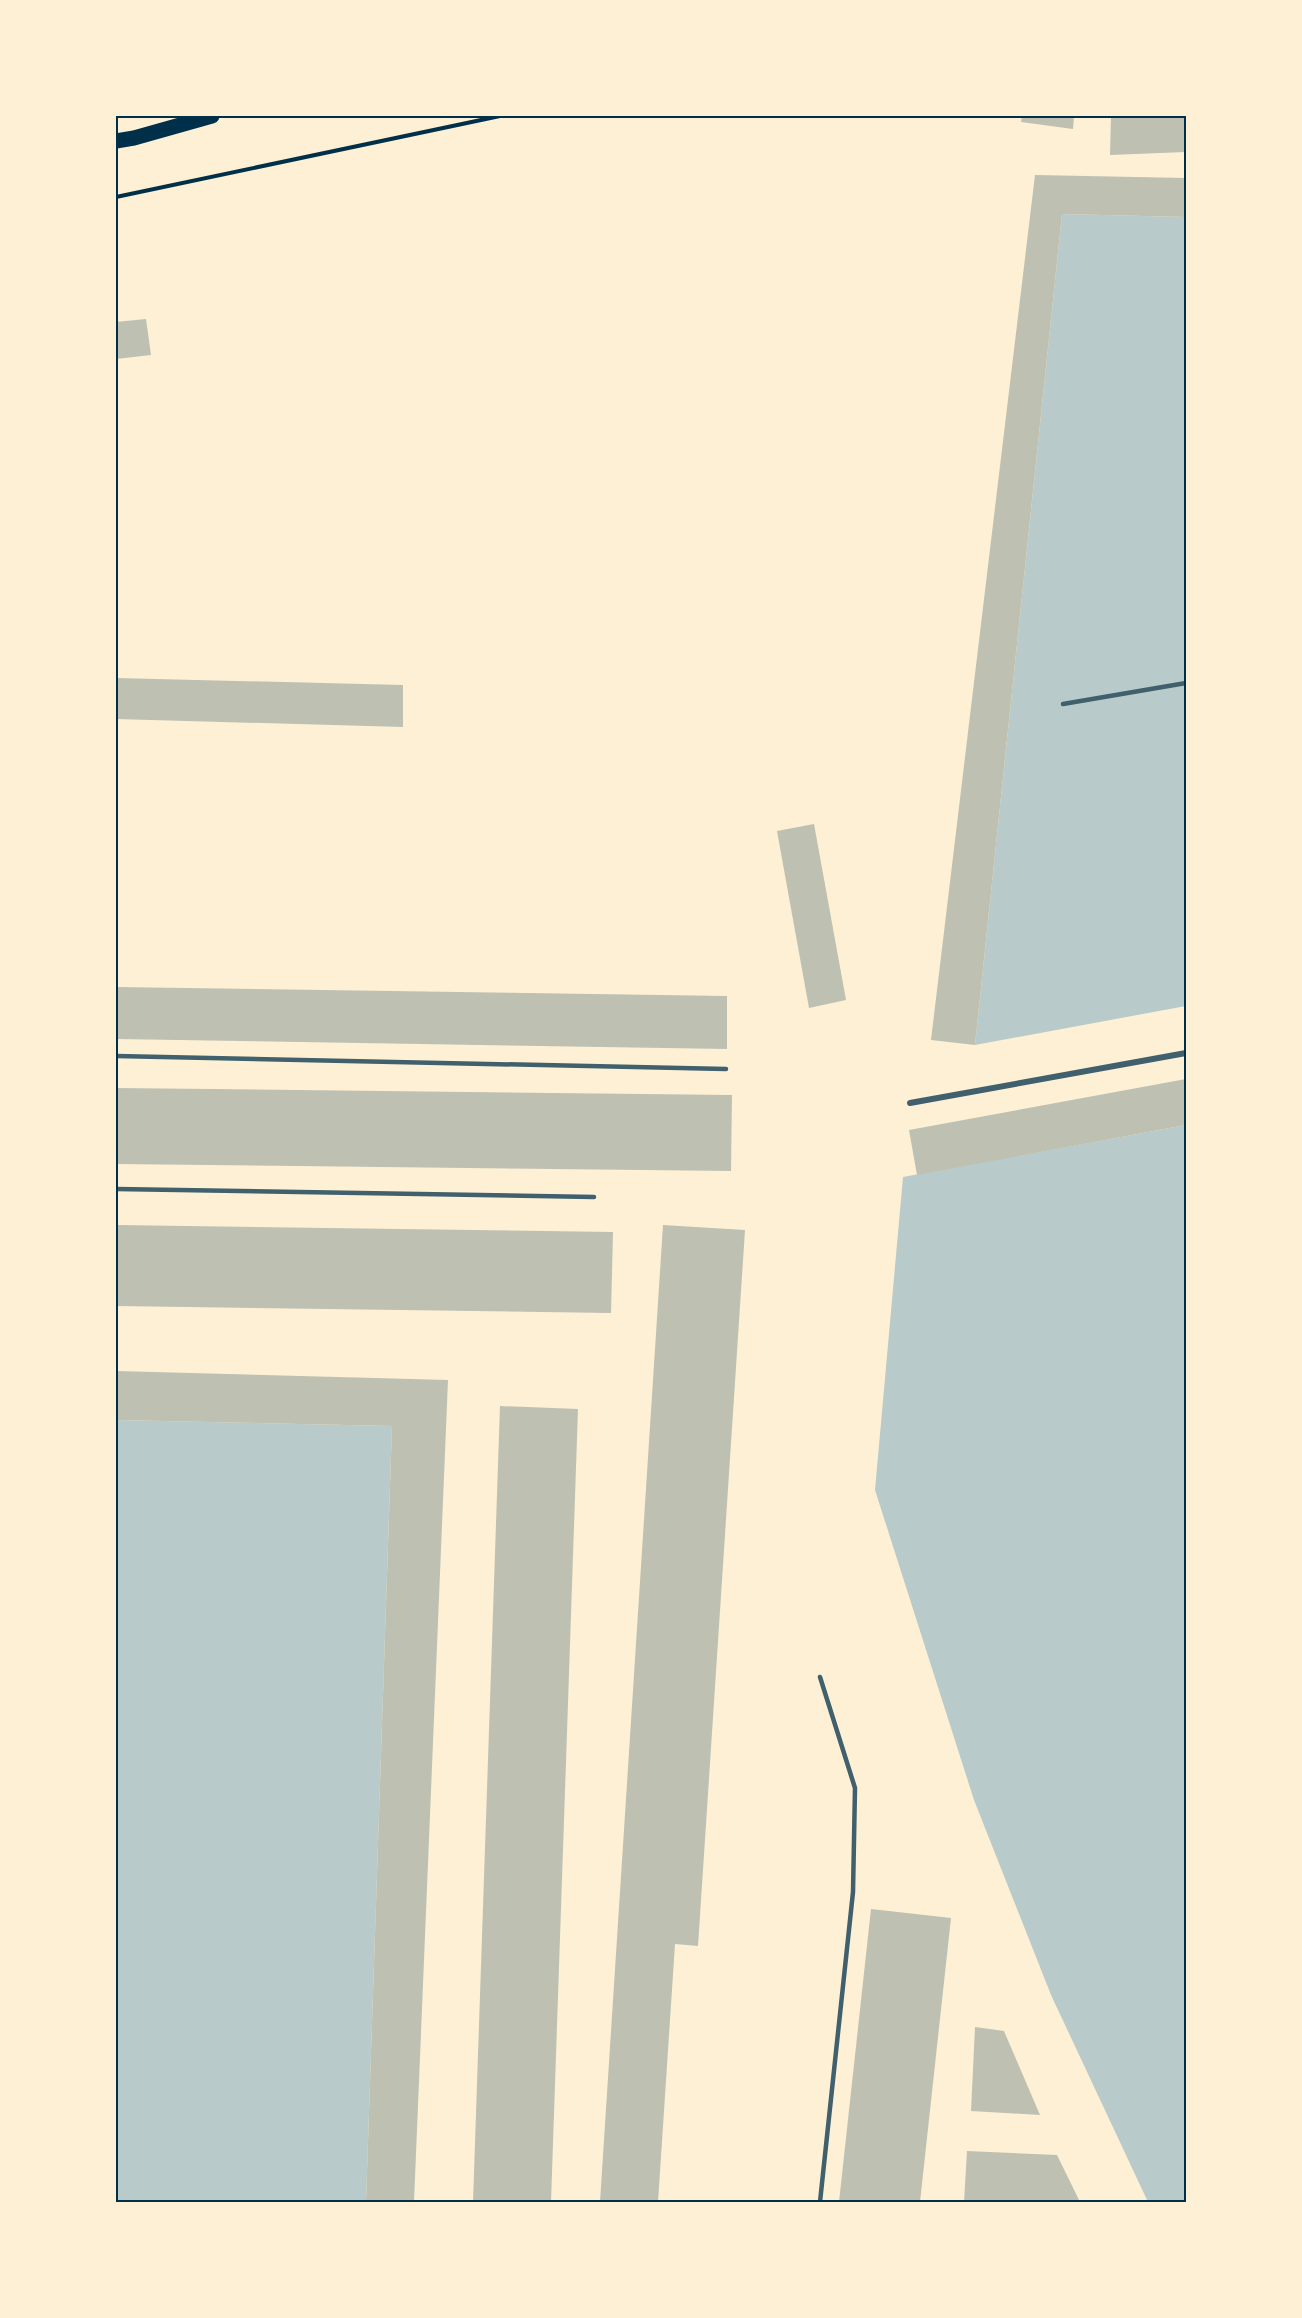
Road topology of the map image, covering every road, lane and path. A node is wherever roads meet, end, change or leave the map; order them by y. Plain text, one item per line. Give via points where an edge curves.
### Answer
1 (212, 116) edge
2 (500, 116) edge
3 (116, 141) edge
4 (116, 197) edge
5 (1186, 682) edge
6 (1063, 704) dead end
7 (1186, 1053) edge
8 (116, 1056) edge
9 (726, 1069) dead end
10 (909, 1104) dead end
11 (116, 1189) edge
12 (594, 1197) dead end
13 (820, 1677) dead end
14 (820, 2202) edge

1 - 3 main road
2 - 4 path
5 - 6 lane
7 - 10 street
8 - 9 lane
11 - 12 lane
13 - 14 lane via 855,1788 853,1892

